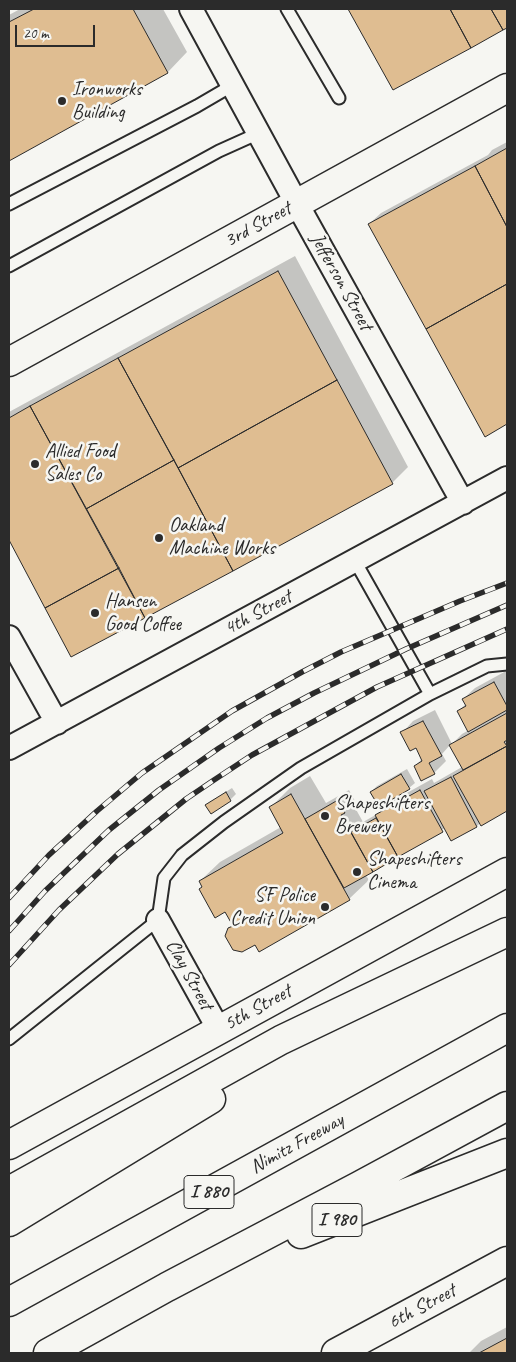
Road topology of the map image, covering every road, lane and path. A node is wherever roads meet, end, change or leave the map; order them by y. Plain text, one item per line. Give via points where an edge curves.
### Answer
1 (193, 9) edge
2 (287, 9) edge
3 (233, 86) junction
4 (507, 88) edge
5 (339, 98) dead end
6 (259, 134) junction
7 (9, 204) edge
8 (297, 204) junction
9 (9, 266) edge
10 (9, 362) edge
11 (507, 478) edge
12 (463, 503) junction
13 (355, 561) junction
14 (9, 638) edge
15 (507, 664) edge
16 (430, 694) junction
17 (57, 722) junction
18 (9, 748) edge
19 (507, 872) edge
20 (158, 920) junction
21 (507, 932) edge
22 (414, 977) junction
23 (507, 1028) edge
24 (219, 1030) junction
25 (9, 1040) edge
26 (507, 1106) edge
27 (9, 1144) edge
28 (507, 1153) edge
29 (9, 1192) edge
30 (9, 1222) edge
31 (507, 1261) edge
32 (167, 1287) junction
33 (9, 1302) edge
34 (48, 1353) edge
35 (336, 1353) edge

1 - 3 street, Jefferson Street
2 - 5 lane
3 - 6 street, Jefferson Street
3 - 7 lane
4 - 8 main road, 3rd Street
6 - 8 street, Jefferson Street
6 - 9 lane via 219,151
8 - 10 main road, 3rd Street
8 - 12 street, Jefferson Street
11 - 12 street, 4th Street
12 - 13 street, 4th Street
13 - 16 lane
13 - 17 street, 4th Street
14 - 17 street
15 - 16 lane via 487,666
16 - 20 lane via 301,768 182,855 164,878
17 - 18 street, 4th Street
19 - 24 main road, 5th Street
20 - 24 street, Clay Street
20 - 25 lane
21 - 22 main road
22 - 29 main road via 281,1040
22 - 30 main road
23 - 33 main road, Nimitz Freeway / I 880
24 - 27 main road, 5th Street
26 - 32 main road
28 - 32 main road, I 980
31 - 35 main road, 6th Street
32 - 34 main road

